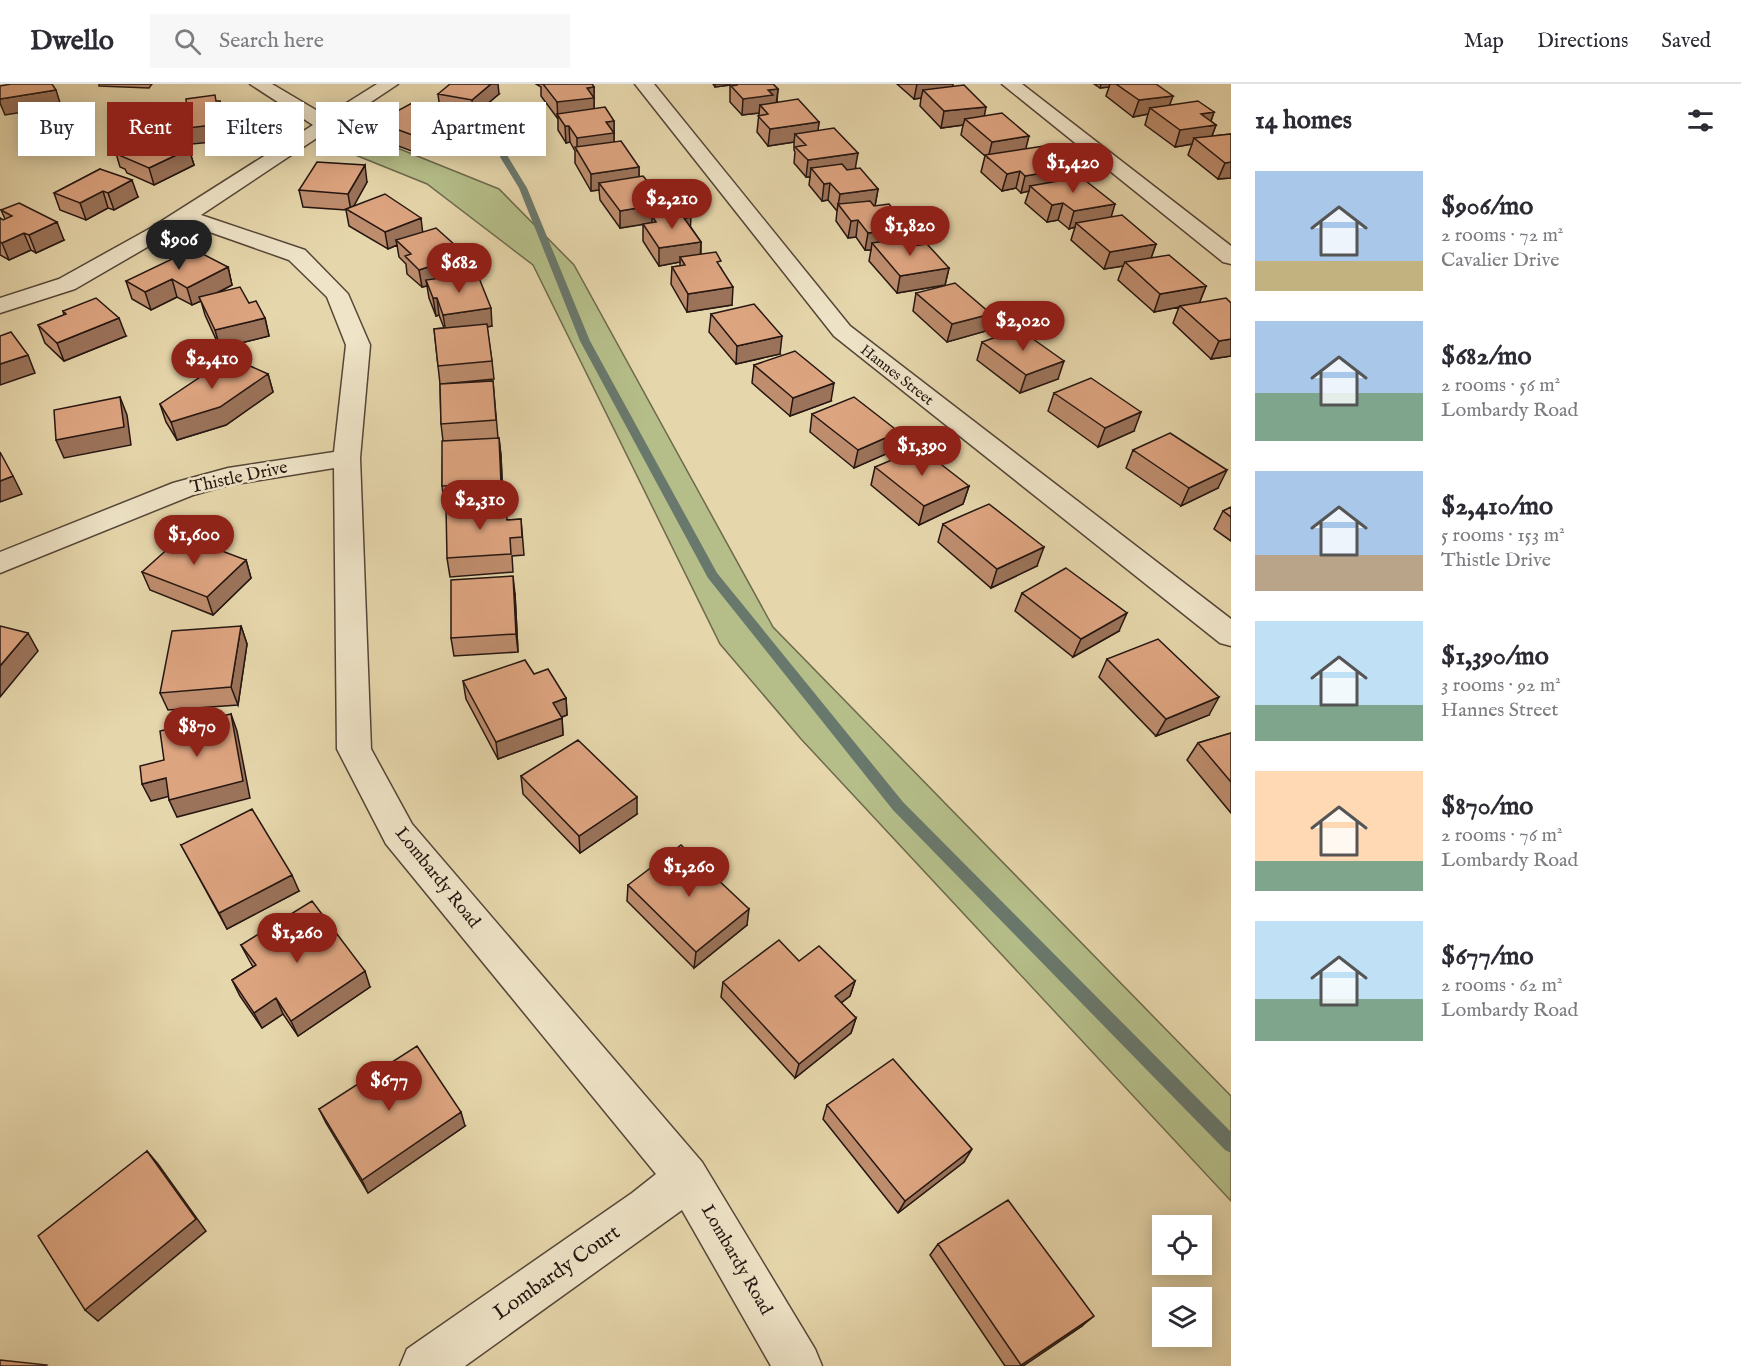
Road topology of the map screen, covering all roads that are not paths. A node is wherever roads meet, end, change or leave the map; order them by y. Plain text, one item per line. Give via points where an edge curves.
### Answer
1 (259, 84) edge
2 (389, 84) edge
3 (644, 84) edge
4 (1011, 84) edge
5 (360, 102) edge
6 (316, 119) edge
7 (316, 130) edge
8 (185, 216) junction
9 (1231, 257) edge
10 (0, 306) edge
11 (347, 458) junction
12 (0, 563) edge
13 (1231, 635) edge
14 (687, 1178) junction
15 (424, 1366) edge
16 (798, 1366) edge

1 - 6 street
2 - 5 street
3 - 13 street, Hannes Street via 842,332
4 - 9 street
7 - 8 street
8 - 10 street via 67,284
8 - 11 street, Lombardy Road via 297,255 338,294 358,345
11 - 12 street, Thistle Drive via 228,477 183,489
11 - 14 street, Lombardy Road via 354,750 399,834
14 - 15 street, Lombardy Court
14 - 16 street, Lombardy Road

